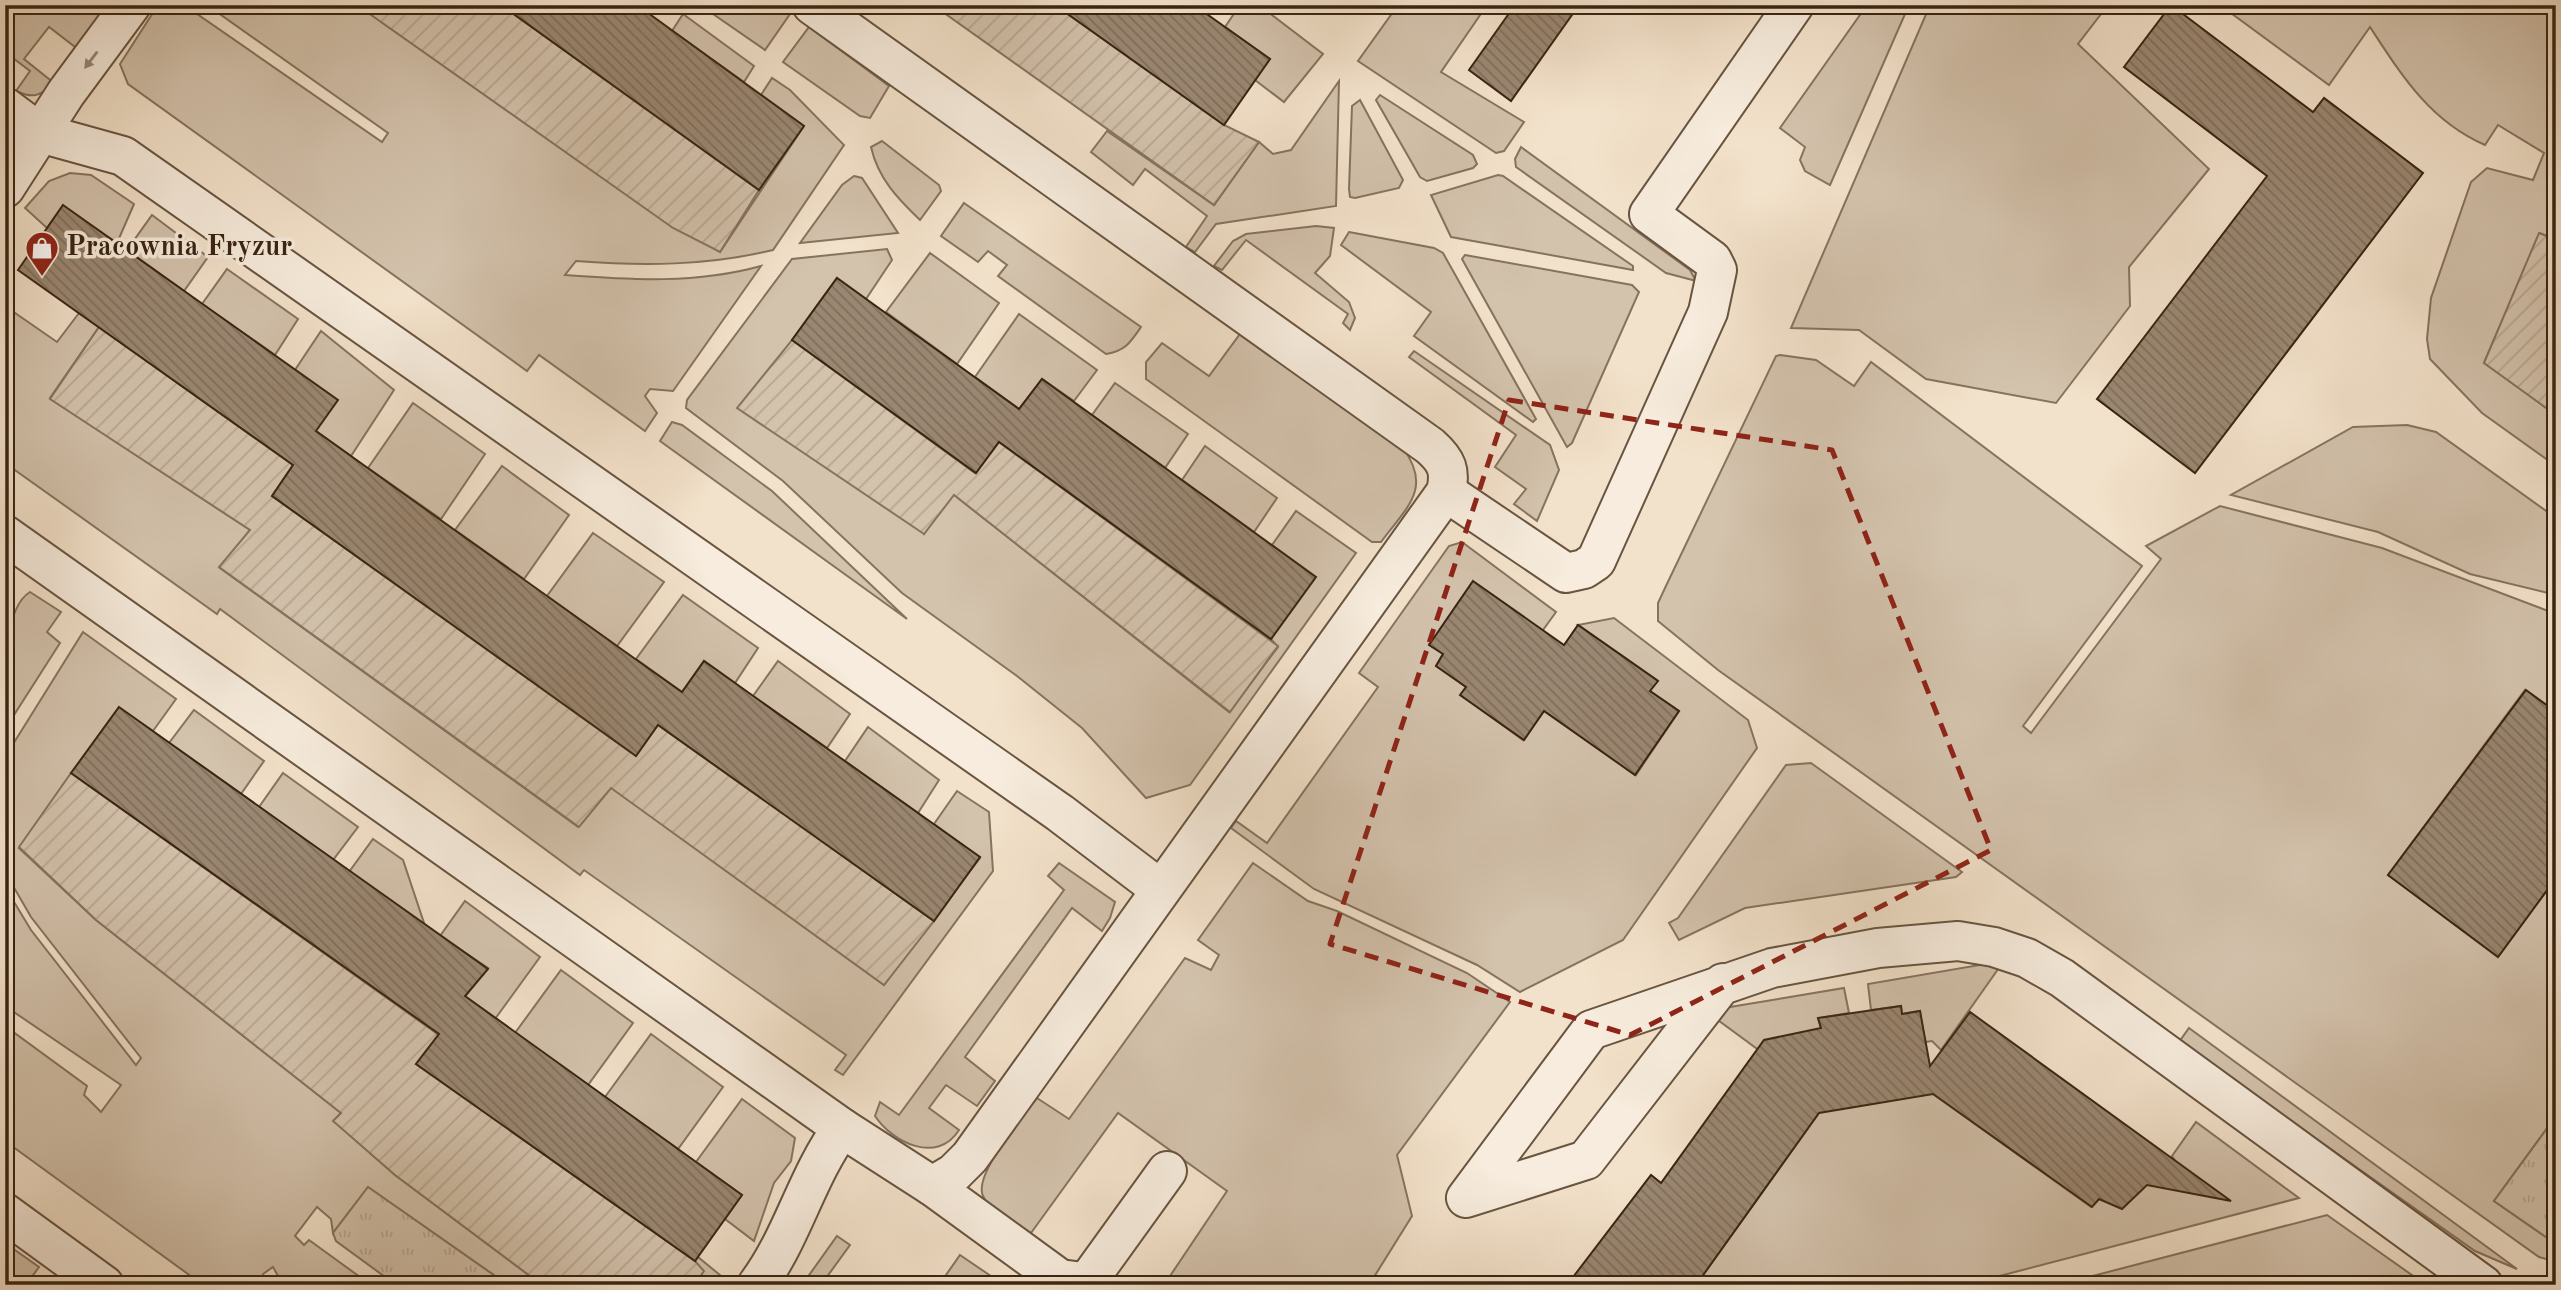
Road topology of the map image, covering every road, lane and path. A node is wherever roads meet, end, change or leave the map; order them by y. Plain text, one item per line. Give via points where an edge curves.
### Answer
1 (131, 5) edge
2 (812, 5) edge
3 (1794, 5) edge
4 (5, 107) edge
5 (40, 133) junction
6 (5, 188) edge
7 (1446, 492) junction
8 (5, 535) edge
9 (1160, 889) junction
10 (1723, 983) junction
11 (842, 1128) junction
12 (1167, 1171) dead end
13 (932, 1186) junction
14 (5, 1213) edge
15 (104, 1285) edge
16 (757, 1285) edge
17 (2483, 1285) edge

1 -> 5 street
2 - 7 street via 1430,446 1445,458 1450,477
3 - 7 street via 1649,214 1712,260 1717,270 1708,312 1596,561 1566,573
4 - 5 street
5 - 6 street
5 - 9 street via 123,156 1060,813
7 - 9 street
8 - 11 street
9 - 13 street via 970,1157
10 - 10 street via 1586,1160 1466,1198 1591,1030
10 - 17 street via 1772,968 1878,948 1958,941 2027,958 2062,978
11 - 13 street
11 - 16 street via 815,1168 777,1254
12 - 13 street via 1083,1282 1060,1279
14 - 15 street

